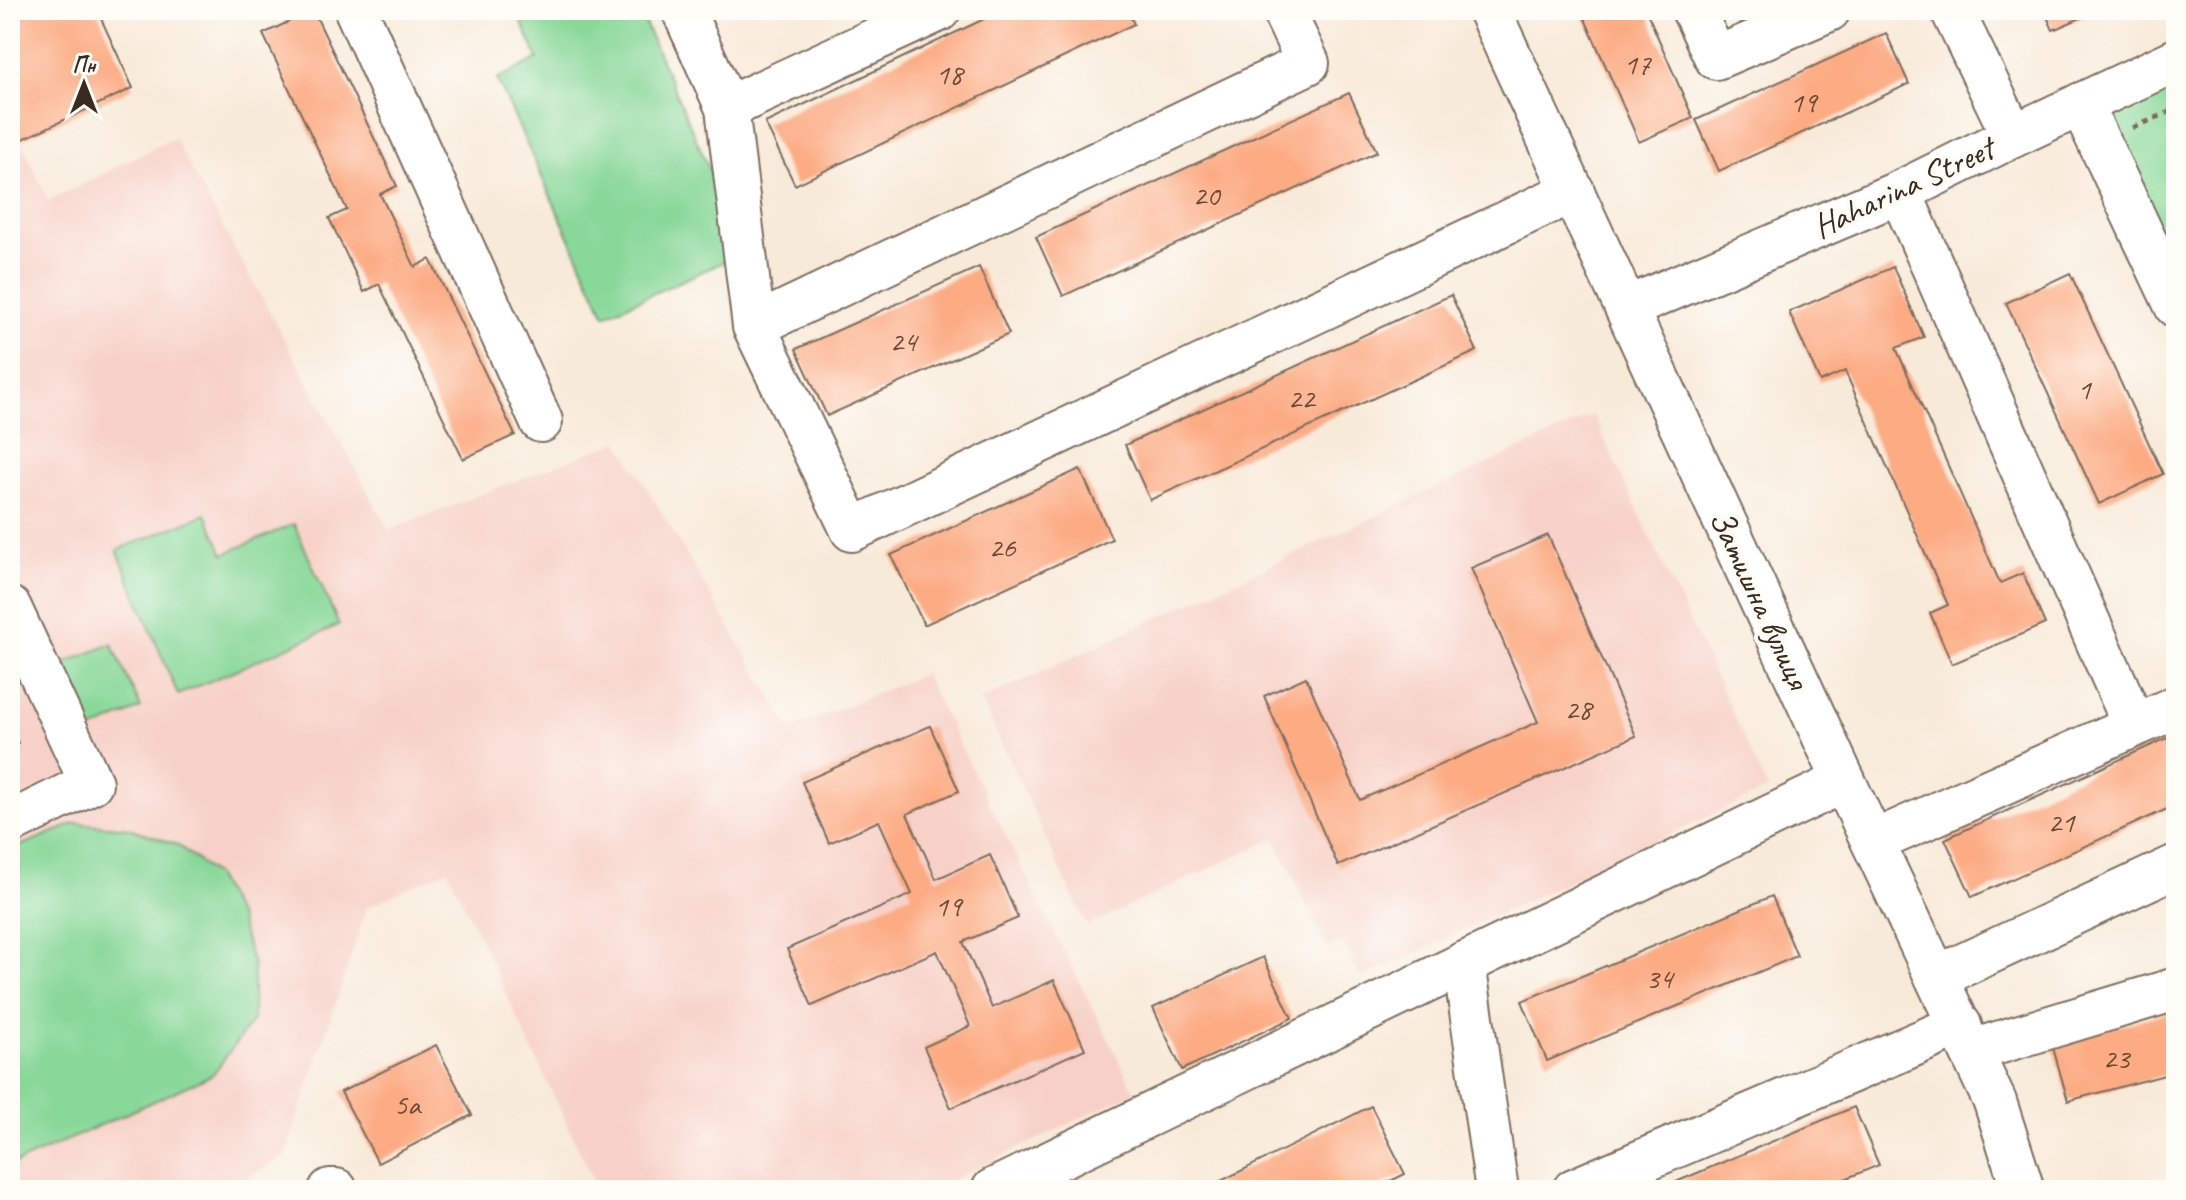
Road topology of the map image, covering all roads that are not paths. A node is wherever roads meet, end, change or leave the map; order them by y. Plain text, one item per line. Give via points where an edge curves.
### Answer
1 (356, 10) edge
2 (683, 10) edge
3 (939, 10) edge
4 (1283, 10) edge
5 (1489, 10) edge
6 (1693, 10) edge
7 (1829, 10) edge
8 (1952, 10) edge
9 (2176, 60) edge
10 (2081, 104) junction
11 (727, 108) junction
12 (2013, 136) junction
13 (1573, 191) junction
14 (1900, 192) junction
15 (2176, 306) edge
16 (1627, 308) junction
17 (754, 326) junction
18 (541, 421) dead end
19 (10, 608) edge
20 (2176, 707) edge
21 (2134, 725) junction
22 (1844, 781) junction
23 (10, 823) edge
24 (1873, 842) junction
25 (2176, 866) edge
26 (1464, 963) junction
27 (1937, 977) junction
28 (2176, 989) edge
29 (1966, 1038) junction
30 (330, 1190) edge
31 (336, 1190) edge
32 (993, 1190) edge
33 (1497, 1190) edge
34 (1574, 1190) edge
35 (2023, 1190) edge

1 - 18 street
2 - 11 street
3 - 11 street
4 - 17 street via 1308,63
5 - 13 street, Затишна вулиця
6 - 7 street via 1716,58
8 - 12 street
9 - 10 street, Haharina Street
10 - 12 street, Haharina Street
10 - 15 street
11 - 17 street
12 - 14 street, Haharina Street
13 - 16 street, Затишна вулиця
13 - 17 street via 852,530
14 - 16 street, Haharina Street
14 - 21 street
16 - 22 street, Затишна вулиця
19 - 23 street via 91,783
20 - 21 street
21 - 24 street
22 - 24 street, Затишна вулиця
22 - 26 street
24 - 27 street, Затишна вулиця
25 - 27 street
26 - 32 street
26 - 33 street
27 - 29 street, Затишна вулиця
28 - 29 street
29 - 34 street
29 - 35 street, Затишна вулиця via 1995,1102
30 - 31 street

